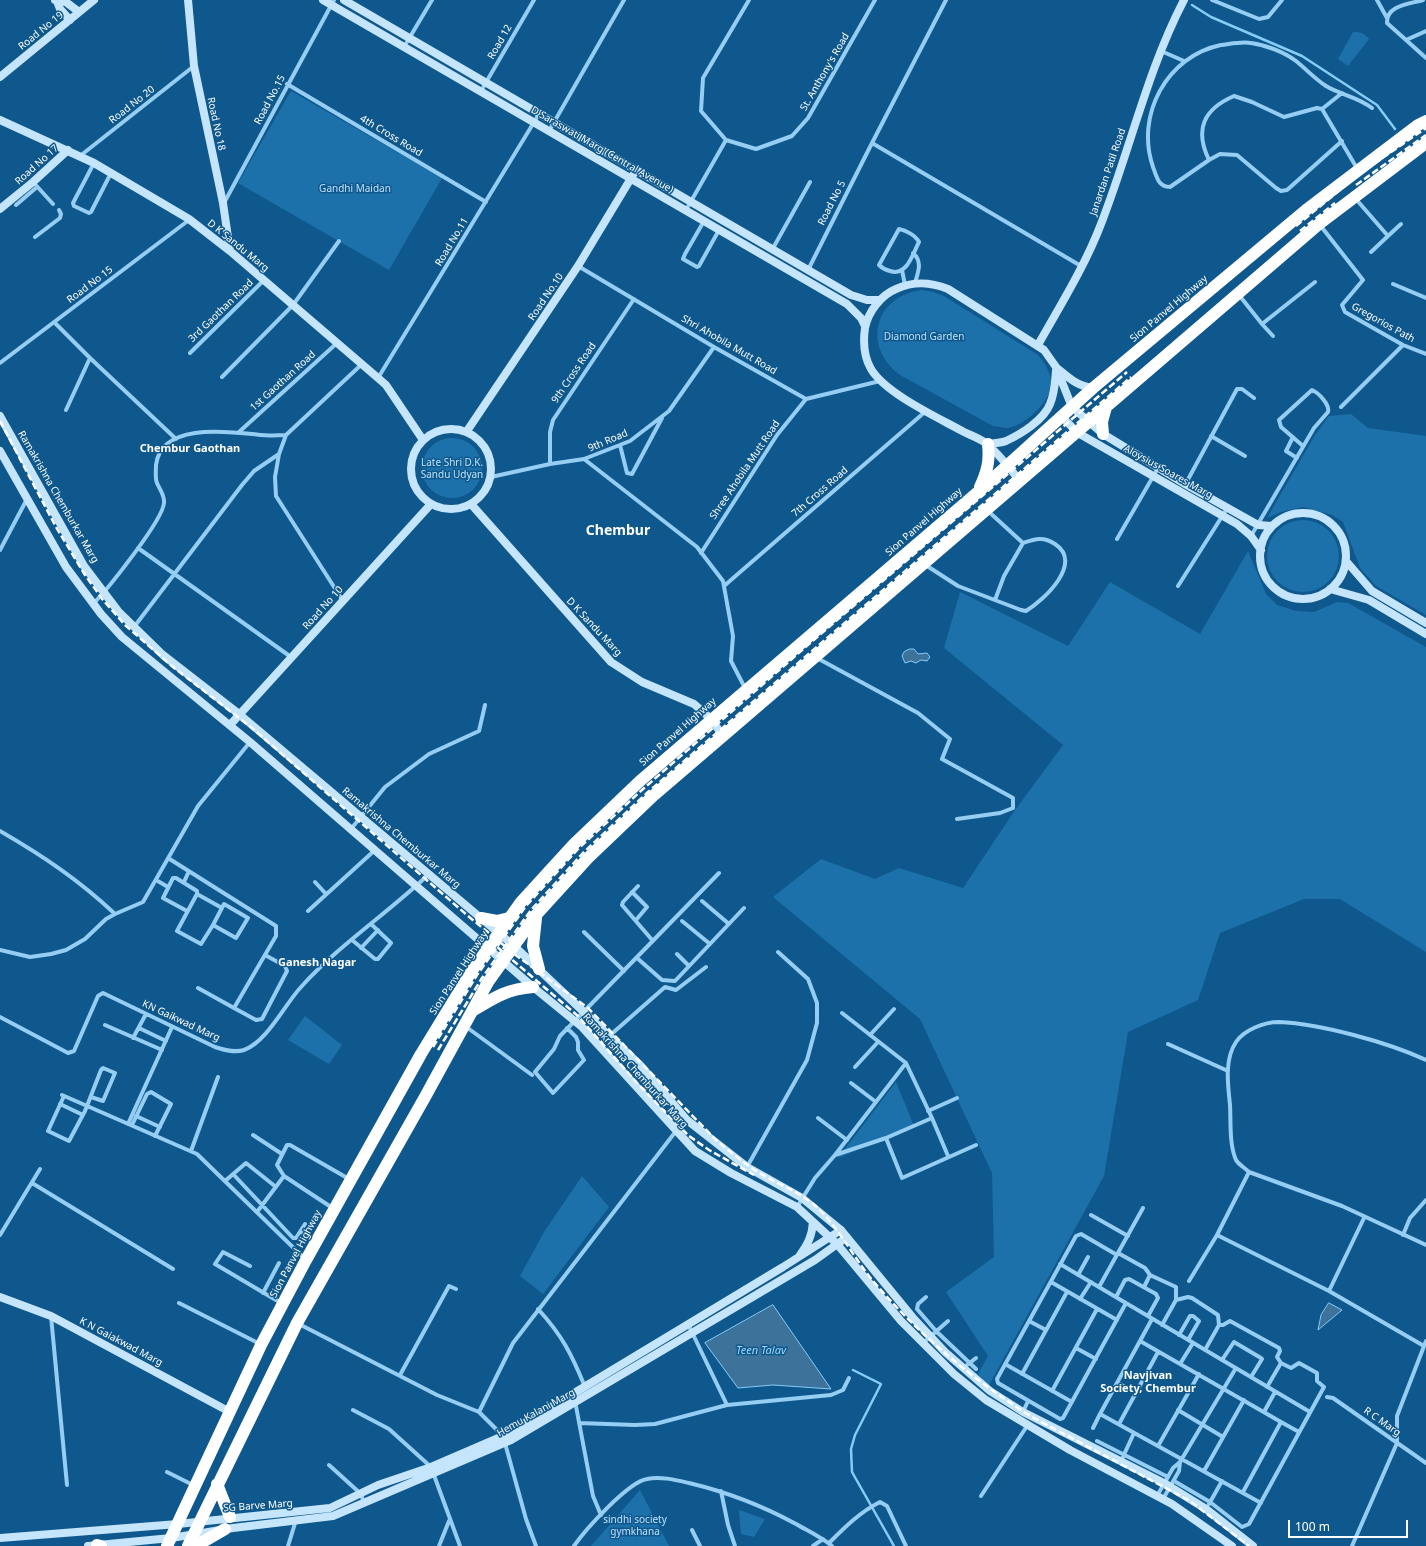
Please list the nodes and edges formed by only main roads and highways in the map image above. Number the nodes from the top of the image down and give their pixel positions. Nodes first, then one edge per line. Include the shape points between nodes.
1 (94, 0) edge
2 (188, 0) edge
3 (323, 0) edge
4 (342, 0) edge
5 (1184, 0) edge
6 (56, 1) edge
7 (334, 4) edge
8 (79, 12) junction
9 (70, 20) junction
10 (0, 77) edge
11 (0, 120) edge
12 (1426, 121) edge
13 (1426, 143) edge
14 (68, 150) junction
15 (636, 171) junction
16 (631, 179) junction
17 (0, 209) edge
18 (230, 251) junction
19 (880, 300) junction
20 (865, 326) junction
21 (1038, 345) junction
22 (1056, 367) junction
23 (1093, 388) junction
24 (1072, 407) junction
25 (1106, 407) junction
26 (0, 416) edge
27 (1061, 416) junction
28 (1088, 422) junction
29 (467, 431) junction
30 (1078, 433) junction
31 (1103, 434) junction
32 (423, 440) junction
33 (1115, 442) junction
34 (988, 444) junction
35 (1109, 450) junction
36 (0, 451) edge
37 (1130, 452) junction
38 (1125, 460) junction
39 (1007, 466) junction
40 (1156, 472) junction
41 (1020, 481) junction
42 (1183, 488) junction
43 (978, 492) junction
44 (431, 504) junction
45 (471, 504) junction
46 (1272, 526) junction
47 (1261, 550) junction
48 (1346, 561) junction
49 (1330, 589) junction
50 (1426, 623) edge
51 (1426, 634) edge
52 (239, 714) junction
53 (711, 719) junction
54 (230, 725) junction
55 (722, 736) junction
56 (305, 770) junction
57 (295, 781) junction
58 (536, 915) junction
59 (481, 918) junction
60 (509, 918) junction
61 (499, 933) junction
62 (514, 946) junction
63 (488, 949) junction
64 (503, 962) junction
65 (539, 969) junction
66 (533, 987) junction
67 (473, 1010) junction
68 (731, 1155) junction
69 (724, 1168) junction
70 (813, 1222) junction
71 (841, 1230) junction
72 (847, 1237) junction
73 (830, 1238) junction
74 (837, 1244) junction
75 (799, 1258) junction
76 (867, 1263) junction
77 (858, 1270) junction
78 (0, 1297) edge
79 (909, 1313) junction
80 (901, 1321) junction
81 (965, 1366) junction
82 (954, 1374) junction
83 (981, 1384) junction
84 (975, 1392) junction
85 (230, 1412) junction
86 (1063, 1432) junction
87 (503, 1440) junction
88 (1058, 1444) junction
89 (1088, 1444) junction
90 (1082, 1457) junction
91 (432, 1470) junction
92 (217, 1484) junction
93 (230, 1517) junction
94 (199, 1522) junction
95 (178, 1524) junction
96 (224, 1529) joint
97 (0, 1538) edge
98 (195, 1540) edge
99 (169, 1542) edge
100 (95, 1546) edge
101 (188, 1546) edge
102 (1232, 1546) edge
103 (1253, 1546) edge

1 - 8 main road, Road No 19
2 - 18 main road, Road No 18 via 194,66 223,203
3 - 7 main road, D Saraswati Marg (Central Avenue)
4 - 15 main road, D Saraswati Marg (Central Avenue)
5 - 21 main road, Janardan Patil Road via 1161,50 1101,225
6 - 8 main road via 66,2
6 - 9 main road
7 - 16 main road, D Saraswati Marg (Central Avenue)
8 - 9 main road, Road No 19
9 - 10 main road, Road No 19
11 - 14 main road, D K Sandu Marg
12 - 23 highway, Sion Panvel Highway via 1306,210
13 - 25 highway via 1320,224
14 - 17 main road, Road No 17 via 35,185
14 - 18 main road, D K Sandu Marg via 189,219
15 - 16 main road, Road No.10
15 - 19 main road, D Saraswati Marg (Central Avenue) via 855,297
16 - 20 main road, D Saraswati Marg (Central Avenue) via 847,304 858,314
16 - 29 main road, Road No.10 via 578,266
18 - 32 main road, D K Sandu Marg via 386,385
19 - 20 main road
19 - 21 main road via 905,285 935,284 948,289
20 - 34 main road via 866,356 871,369 881,381 926,411
21 - 22 main road
22 - 23 main road via 1076,384
22 - 24 main road
22 - 34 main road via 1055,389 1050,405 1040,418 1005,442
23 - 24 highway, Sion Panvel Highway
24 - 27 highway, Sion Panvel Highway
24 - 28 main road, Aloysius Soares Marg
25 - 28 highway
25 - 31 highway via 1102,422
26 - 52 main road, Ramakrishna Chemburkar Marg via 84,566 104,593 134,628 163,655
27 - 30 main road, Aloysius Soares Marg
27 - 39 highway, Sion Panvel Highway
28 - 30 highway
28 - 31 main road, Aloysius Soares Marg
29 - 32 main road via 456,428 444,429 432,433
29 - 45 main road via 479,439 488,450 492,463 487,488
30 - 35 main road, Aloysius Soares Marg
30 - 41 highway
31 - 33 main road, Aloysius Soares Marg
32 - 44 main road via 414,456 411,474 418,491
33 - 35 main road
33 - 37 main road, Aloysius Soares Marg
34 - 39 main road
34 - 43 highway via 990,459
35 - 38 main road, Aloysius Soares Marg
36 - 54 main road, Ramakrishna Chemburkar Marg via 66,567 94,604 122,637
37 - 38 main road
37 - 40 main road, Aloysius Soares Marg
38 - 40 main road, Aloysius Soares Marg
39 - 41 main road
39 - 43 highway, Sion Panvel Highway
40 - 42 main road, Aloysius Soares Marg
41 - 55 highway
42 - 46 main road, Aloysius Soares Marg via 1228,507 1258,525
42 - 47 main road, Aloysius Soares Marg via 1251,536
43 - 53 highway, Sion Panvel Highway
44 - 45 main road via 450,509
44 - 52 main road, Road No 10
45 - 53 main road, D K Sandu Marg via 611,662 642,682 694,704
46 - 47 main road
46 - 48 main road via 1283,518 1296,514 1309,513 1322,517 1333,524 1341,535
47 - 49 main road via 1261,565 1266,578 1276,589 1289,596 1303,599 1317,596
48 - 49 main road via 1338,581
48 - 50 main road via 1372,591
49 - 51 main road via 1369,600
52 - 54 main road, Road No 10
52 - 56 main road, Ramakrishna Chemburkar Marg
53 - 55 main road, D K Sandu Marg
53 - 60 highway, Sion Panvel Highway via 640,781 574,844
54 - 57 main road, Ramakrishna Chemburkar Marg
55 - 58 highway via 653,796
56 - 57 main road
56 - 59 main road, Ramakrishna Chemburkar Marg
57 - 63 main road, Ramakrishna Chemburkar Marg
58 - 62 highway
58 - 65 highway via 534,946
59 - 60 highway via 497,921
59 - 61 main road, Ramakrishna Chemburkar Marg
60 - 61 highway, Sion Panvel Highway
61 - 62 main road, Ramakrishna Chemburkar Marg
61 - 63 highway, Sion Panvel Highway
62 - 64 highway
62 - 65 main road, Ramakrishna Chemburkar Marg
63 - 64 main road, Ramakrishna Chemburkar Marg
63 - 85 highway, Sion Panvel Highway via 421,1054 350,1180 261,1345
64 - 66 main road, Ramakrishna Chemburkar Marg
64 - 67 highway via 488,982
65 - 68 main road, Ramakrishna Chemburkar Marg via 641,1066 687,1120
66 - 67 highway via 517,988 498,994
66 - 69 main road, Ramakrishna Chemburkar Marg via 575,1020 695,1151
67 - 92 highway via 297,1323
68 - 69 main road
68 - 71 main road, Ramakrishna Chemburkar Marg via 802,1198
69 - 70 main road, Ramakrishna Chemburkar Marg via 797,1207
70 - 73 main road, Ramakrishna Chemburkar Marg
70 - 75 main road via 808,1244
71 - 72 main road, Ramakrishna Chemburkar Marg
71 - 73 main road
72 - 74 main road
72 - 76 main road, Ramakrishna Chemburkar Marg
73 - 74 main road, Ramakrishna Chemburkar Marg
73 - 75 main road
74 - 77 main road, Ramakrishna Chemburkar Marg
74 - 87 main road, Hemu Kalani Marg via 576,1403
75 - 87 main road via 573,1394
76 - 77 main road
76 - 79 main road, Ramakrishna Chemburkar Marg
77 - 80 main road, Ramakrishna Chemburkar Marg
78 - 85 main road, K N Gaiakwad Marg via 51,1316
79 - 80 main road
79 - 81 main road, Ramakrishna Chemburkar Marg
80 - 82 main road, Ramakrishna Chemburkar Marg
81 - 82 main road
81 - 83 main road, Ramakrishna Chemburkar Marg
82 - 84 main road, Ramakrishna Chemburkar Marg
83 - 84 main road
83 - 86 main road, Ramakrishna Chemburkar Marg via 1023,1412
84 - 88 main road, Ramakrishna Chemburkar Marg
85 - 95 highway, Sion Panvel Highway
86 - 88 main road
86 - 89 main road, Ramakrishna Chemburkar Marg
87 - 91 main road, Hemu Kalani Marg
88 - 90 main road, Ramakrishna Chemburkar Marg
89 - 90 main road
89 - 103 main road, Ramakrishna Chemburkar Marg via 1169,1482 1208,1506
90 - 102 main road, Ramakrishna Chemburkar Marg via 1160,1497 1199,1521
91 - 93 main road, SG Barve Marg via 378,1485 330,1508 297,1513
91 - 96 main road, Hemu Kalani Marg via 333,1516
92 - 93 highway
92 - 94 highway
93 - 94 main road, SG Barve Marg
94 - 95 main road, SG Barve Marg
94 - 98 highway
95 - 97 main road, SG Barve Marg
95 - 99 highway, Sion Panvel Highway
96 - 98 highway
98 - 99 main road
98 - 101 highway
99 - 100 main road

